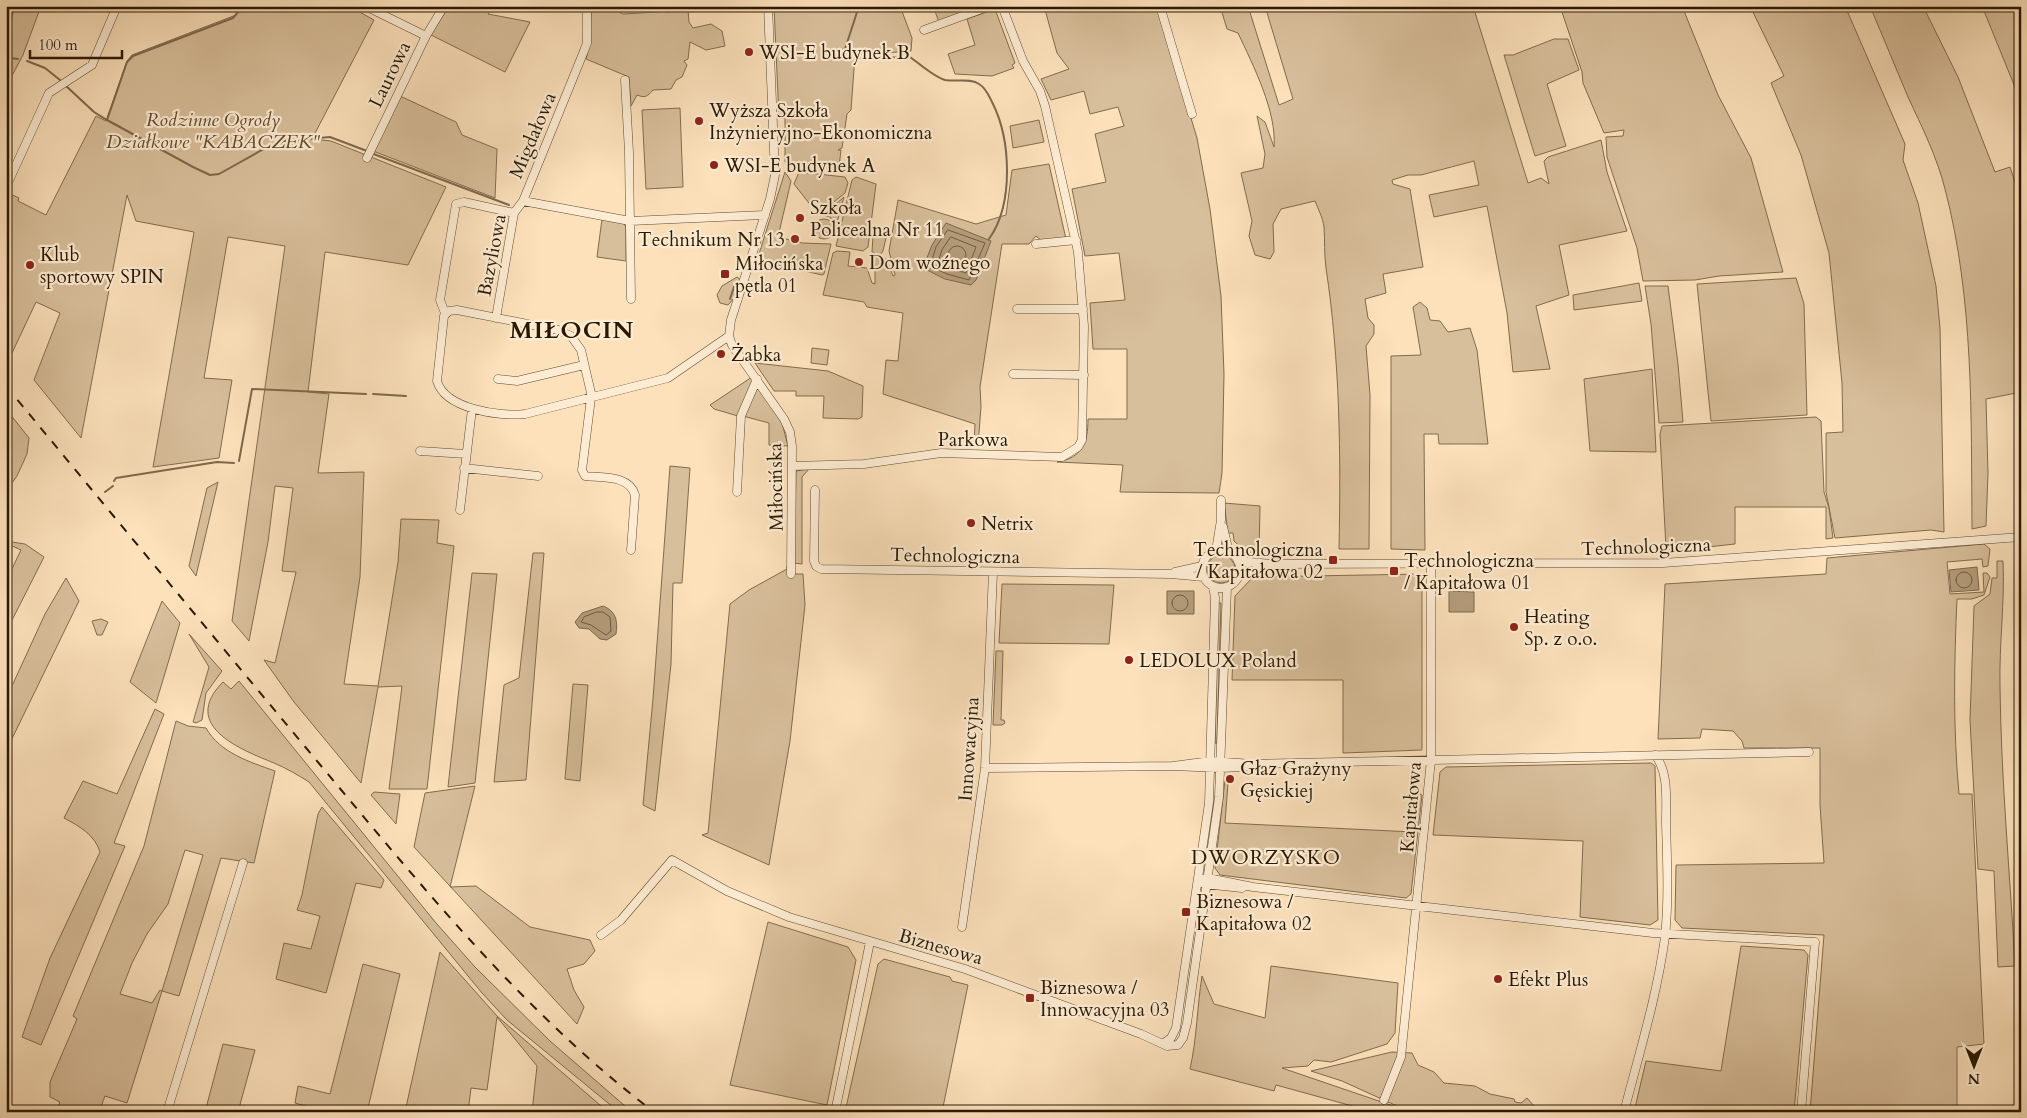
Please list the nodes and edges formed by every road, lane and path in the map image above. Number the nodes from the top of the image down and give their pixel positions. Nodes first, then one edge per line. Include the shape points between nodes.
1 (117, 6) edge
2 (365, 6) edge
3 (444, 6) edge
4 (587, 6) edge
5 (768, 6) edge
6 (990, 6) edge
7 (1002, 6) edge
8 (1160, 6) edge
9 (924, 30) dead end
10 (426, 36) junction
11 (625, 80) dead end
12 (1192, 114) dead end
13 (367, 158) dead end
14 (6, 187) edge
15 (523, 201) junction
16 (514, 213) junction
17 (764, 215) junction
18 (630, 221) junction
19 (1076, 240) junction
20 (1036, 244) dead end
21 (631, 299) dead end
22 (1017, 309) dead end
23 (1083, 309) junction
24 (446, 313) junction
25 (496, 318) junction
26 (729, 336) junction
27 (584, 365) junction
28 (1013, 374) dead end
29 (1084, 375) junction
30 (498, 379) dead end
31 (757, 379) junction
32 (591, 398) junction
33 (472, 409) junction
34 (420, 451) dead end
35 (466, 454) junction
36 (792, 466) junction
37 (464, 468) junction
38 (538, 476) dead end
39 (815, 490) dead end
40 (737, 492) dead end
41 (1221, 500) dead end
42 (460, 510) dead end
43 (1221, 520) junction
44 (2021, 537) edge
45 (631, 550) dead end
46 (1216, 551) junction
47 (1229, 552) junction
48 (1238, 561) junction
49 (1272, 564) junction
50 (1431, 564) junction
51 (1202, 566) junction
52 (993, 572) junction
53 (792, 574) dead end
54 (1171, 574) junction
55 (1239, 574) junction
56 (1204, 577) junction
57 (1213, 586) junction
58 (1227, 587) junction
59 (1809, 752) dead end
60 (1655, 755) junction
61 (1431, 760) junction
62 (1211, 764) junction
63 (1220, 764) junction
64 (985, 768) junction
65 (243, 863) dead end
66 (1198, 880) junction
67 (1208, 881) junction
68 (1416, 906) junction
69 (962, 928) dead end
70 (1665, 934) junction
71 (601, 935) dead end
72 (870, 942) junction
73 (1164, 1043) junction
74 (1384, 1100) dead end
75 (167, 1112) edge
76 (835, 1112) edge
77 (1624, 1112) edge
78 (1801, 1112) edge

1 - 14 street via 92,65 49,93
2 - 10 street
3 - 10 street, Laurowa
4 - 15 street, Migdałowa via 584,52
5 - 17 street via 776,162
6 - 9 street
7 - 19 street, Parkowa via 1016,47 1045,106
8 - 12 street
10 - 13 street, Laurowa
11 - 18 street
15 - 16 street, Bazyliowa
15 - 18 street, Migdałowa
16 - 24 street via 464,202 456,204 440,300
16 - 25 street, Bazyliowa
17 - 18 street, Migdałowa
17 - 26 street via 731,320
18 - 21 street
19 - 20 street
19 - 23 street, Parkowa
22 - 23 street
23 - 29 street, Parkowa
24 - 25 street via 457,310
24 - 33 street via 438,381 444,392
25 - 27 street via 565,333 578,344
26 - 31 street, Miłocińska
26 - 32 street via 668,378
27 - 30 street via 517,381
27 - 32 street
28 - 29 street
29 - 36 street, Parkowa via 1082,440 1062,457 941,453 864,464
31 - 36 street, Miłocińska via 790,432
31 - 40 street via 741,416
32 - 33 street via 520,415
32 - 45 street via 582,470 585,476 626,482 632,487 635,495
33 - 35 street
34 - 35 street
35 - 37 street
36 - 53 street, Miłocińska
37 - 38 street
37 - 42 street
39 - 52 street, Technologiczna via 814,561 821,569
41 - 43 street
43 - 46 street
43 - 47 street
44 - 50 street, Technologiczna via 1663,563
46 - 47 street
46 - 51 street via 1207,556
47 - 48 street
48 - 49 street, Technologiczna
48 - 55 street
49 - 50 street, Technologiczna
49 - 55 street, Technologiczna
50 - 61 street, Kapitałowa
51 - 54 street, Technologiczna
51 - 56 street
52 - 54 street, Technologiczna
52 - 64 street, Innowacyjna
54 - 56 street, Technologiczna
55 - 58 street via 1236,581
56 - 57 street
57 - 58 street
57 - 62 street
58 - 63 street
59 - 60 street
60 - 61 street
60 - 70 street via 1664,775 1666,808 1668,887
61 - 63 street
61 - 68 street, Kapitałowa
62 - 63 street
62 - 64 street
62 - 66 street
63 - 67 street via 1218,809
64 - 69 street, Innowacyjna
65 - 75 street
66 - 67 street
66 - 73 street via 1176,1028
67 - 68 street
67 - 73 street via 1185,1033 1175,1046
68 - 70 street
68 - 74 street, Kapitałowa via 1401,1052
70 - 77 street via 1658,976
70 - 78 street via 1815,942
71 - 72 street via 621,920 672,860 761,906
72 - 73 street, Biznesowa via 966,968
72 - 76 street, Biznesowa

